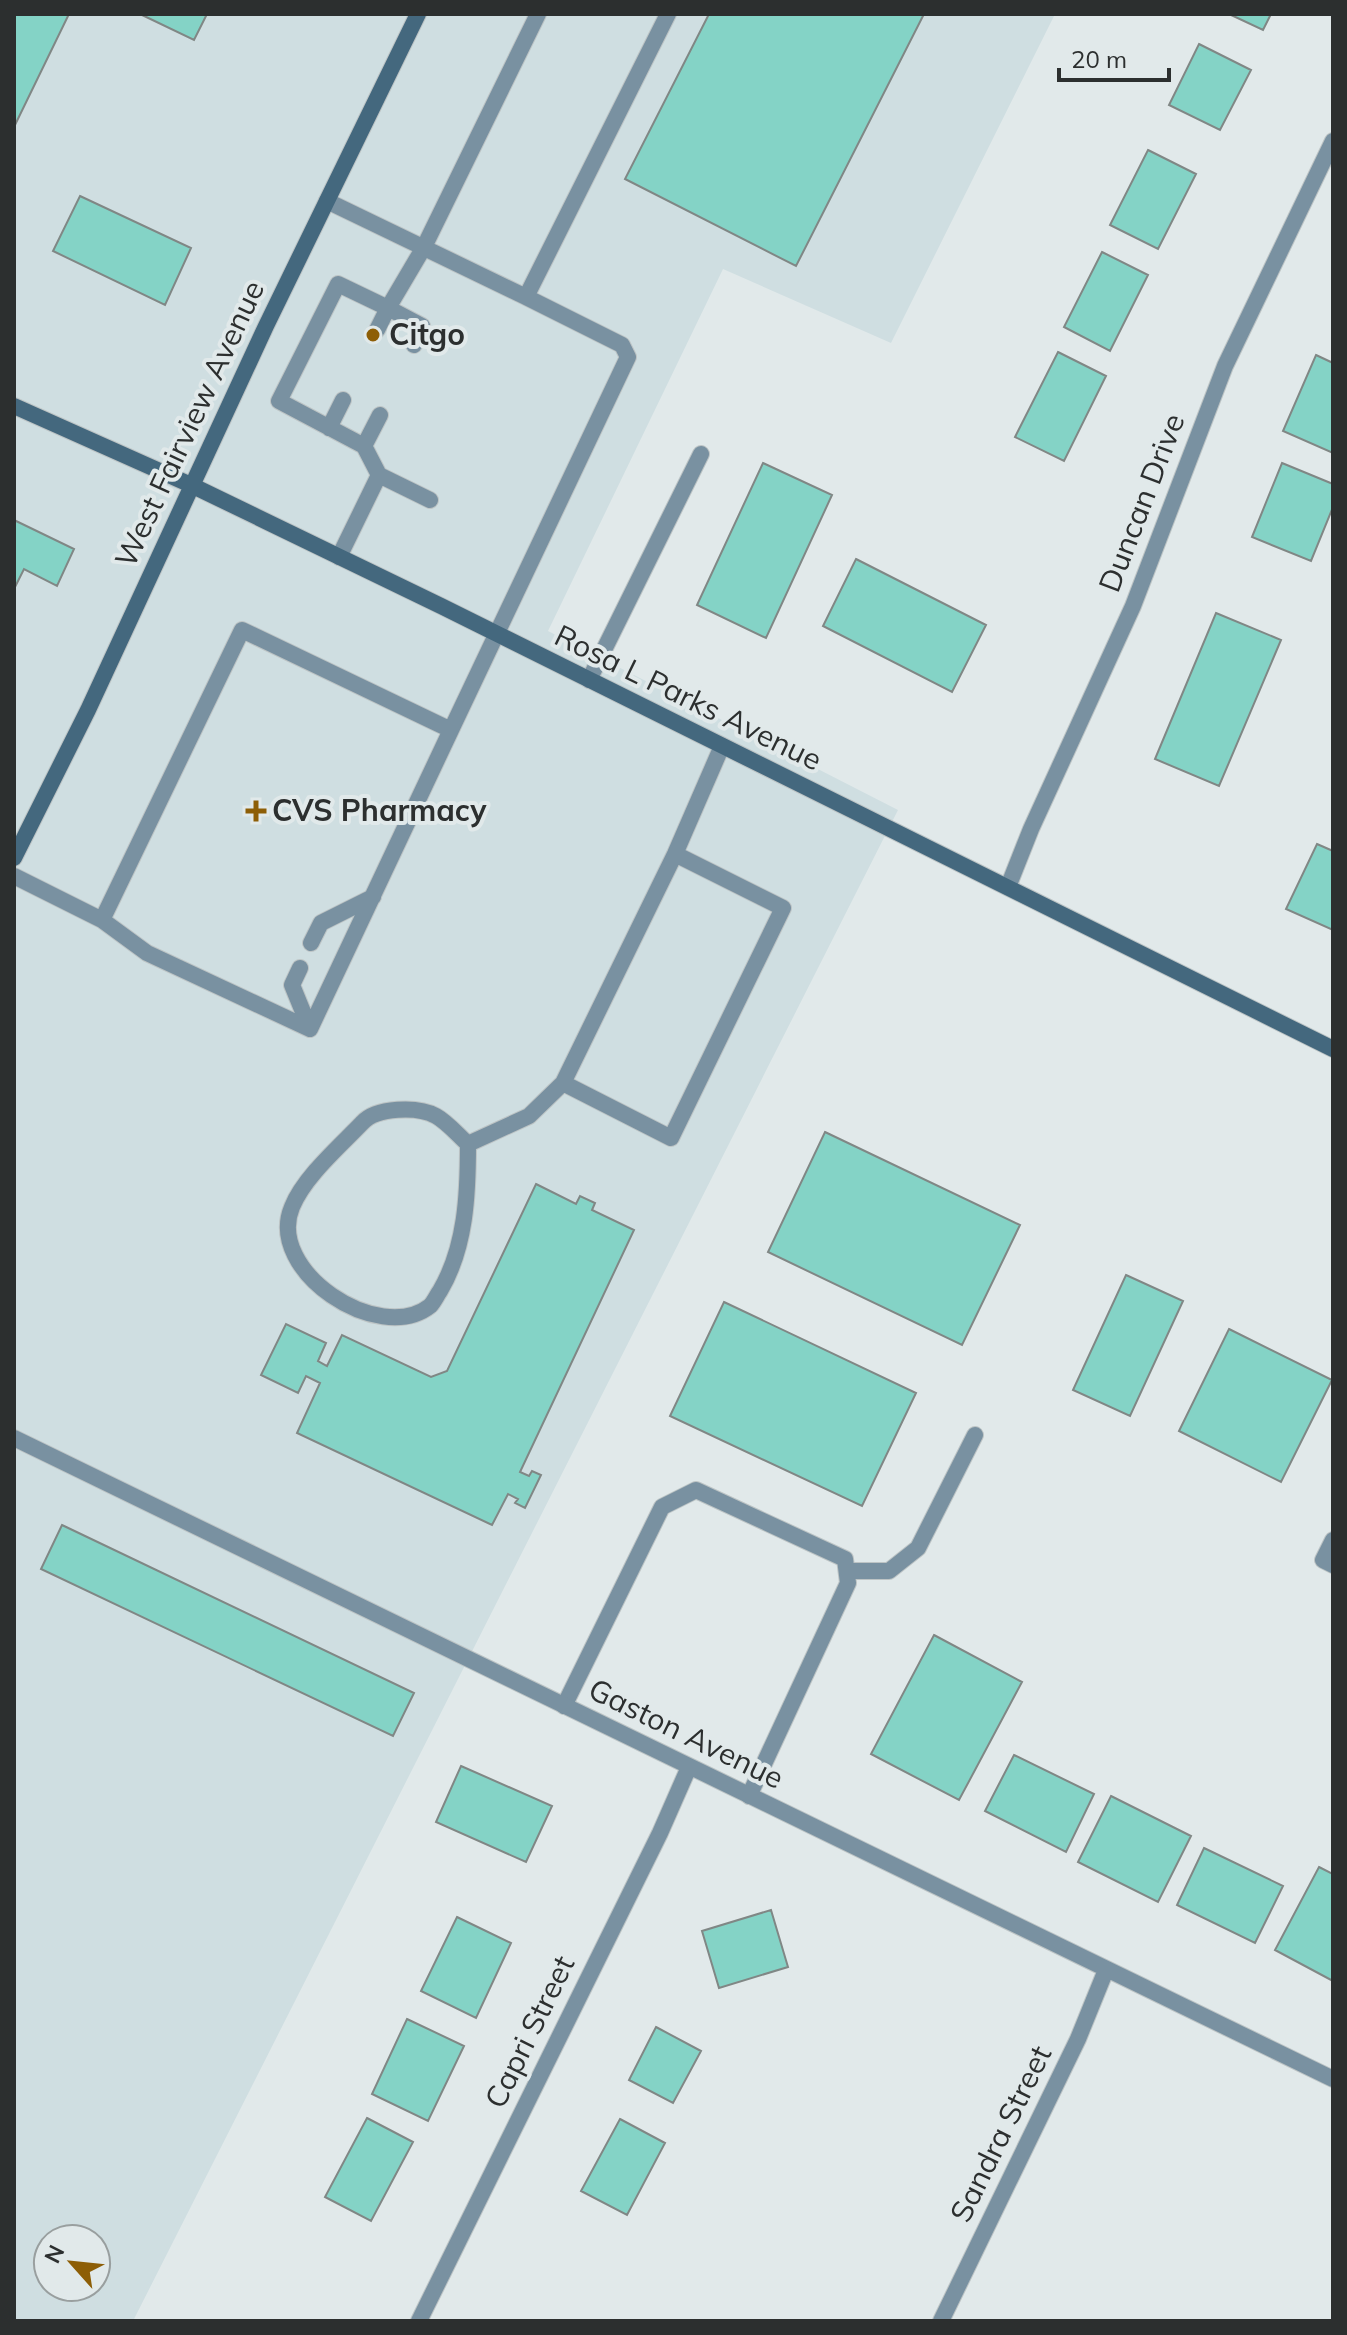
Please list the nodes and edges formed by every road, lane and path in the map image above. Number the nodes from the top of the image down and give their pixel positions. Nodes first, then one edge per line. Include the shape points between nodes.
1 (418, 14) edge
2 (538, 14) edge
3 (668, 14) edge
4 (1333, 141) edge
5 (327, 201) junction
6 (424, 247) junction
7 (526, 297) junction
8 (388, 308) junction
9 (377, 330) dead end
10 (414, 345) dead end
11 (343, 400) dead end
12 (14, 406) edge
13 (380, 415) dead end
14 (329, 428) junction
15 (364, 446) junction
16 (701, 454) dead end
17 (379, 475) junction
18 (191, 485) junction
19 (430, 500) dead end
20 (339, 557) junction
21 (495, 633) junction
22 (589, 680) junction
23 (451, 730) junction
24 (722, 746) junction
25 (675, 854) junction
26 (14, 858) edge
27 (14, 876) edge
28 (1008, 887) junction
29 (373, 897) junction
30 (102, 920) junction
31 (311, 943) dead end
32 (300, 968) dead end
33 (310, 1029) junction
34 (1333, 1049) edge
35 (563, 1083) junction
36 (468, 1144) junction
37 (975, 1435) dead end
38 (14, 1438) edge
39 (1333, 1540) edge
40 (1333, 1565) edge
41 (847, 1571) junction
42 (564, 1706) junction
43 (689, 1767) junction
44 (749, 1796) junction
45 (1106, 1970) junction
46 (1333, 2079) edge
47 (419, 2321) edge
48 (941, 2321) edge

1 - 5 street, West Fairview Avenue
2 - 6 street
3 - 7 street
4 - 28 street, Duncan Drive via 1225,366 1133,606
5 - 6 street
5 - 18 street, West Fairview Avenue
6 - 7 street
6 - 8 street
7 - 21 street via 622,345 628,357
8 - 9 street
8 - 10 street via 422,326
8 - 14 street via 338,284 279,401
11 - 14 street
12 - 18 street, Rosa L Parks Avenue
13 - 15 street
14 - 15 street
15 - 17 street
16 - 22 street
17 - 19 street
17 - 20 street
18 - 20 street, Rosa L Parks Avenue
18 - 26 street, West Fairview Avenue
20 - 21 street, Rosa L Parks Avenue
21 - 22 street, Rosa L Parks Avenue
21 - 23 street
22 - 24 street, Rosa L Parks Avenue
23 - 29 street
23 - 30 street via 242,630
24 - 25 street
24 - 28 street, Rosa L Parks Avenue
25 - 35 street
25 - 35 street via 783,908 671,1138
27 - 30 street
28 - 34 street, Rosa L Parks Avenue
29 - 31 street via 321,923
29 - 33 street
30 - 33 street via 147,953
32 - 33 street via 292,985
35 - 36 street via 529,1116
36 - 36 street via 435,1115 398,1108 367,1117 313,1174 291,1208 288,1243 306,1275 356,1310 400,1319 431,1305 452,1270 468,1197
37 - 41 street via 918,1548 889,1571
38 - 42 street, Gaston Avenue
39 - 40 street via 1323,1560
41 - 42 street via 845,1559 696,1490 662,1507
41 - 44 street via 848,1583
42 - 43 street, Gaston Avenue
43 - 44 street, Gaston Avenue
43 - 47 street, Capri Street
44 - 45 street, Gaston Avenue
45 - 46 street, Gaston Avenue
45 - 48 street, Sandra Street via 1072,2052

